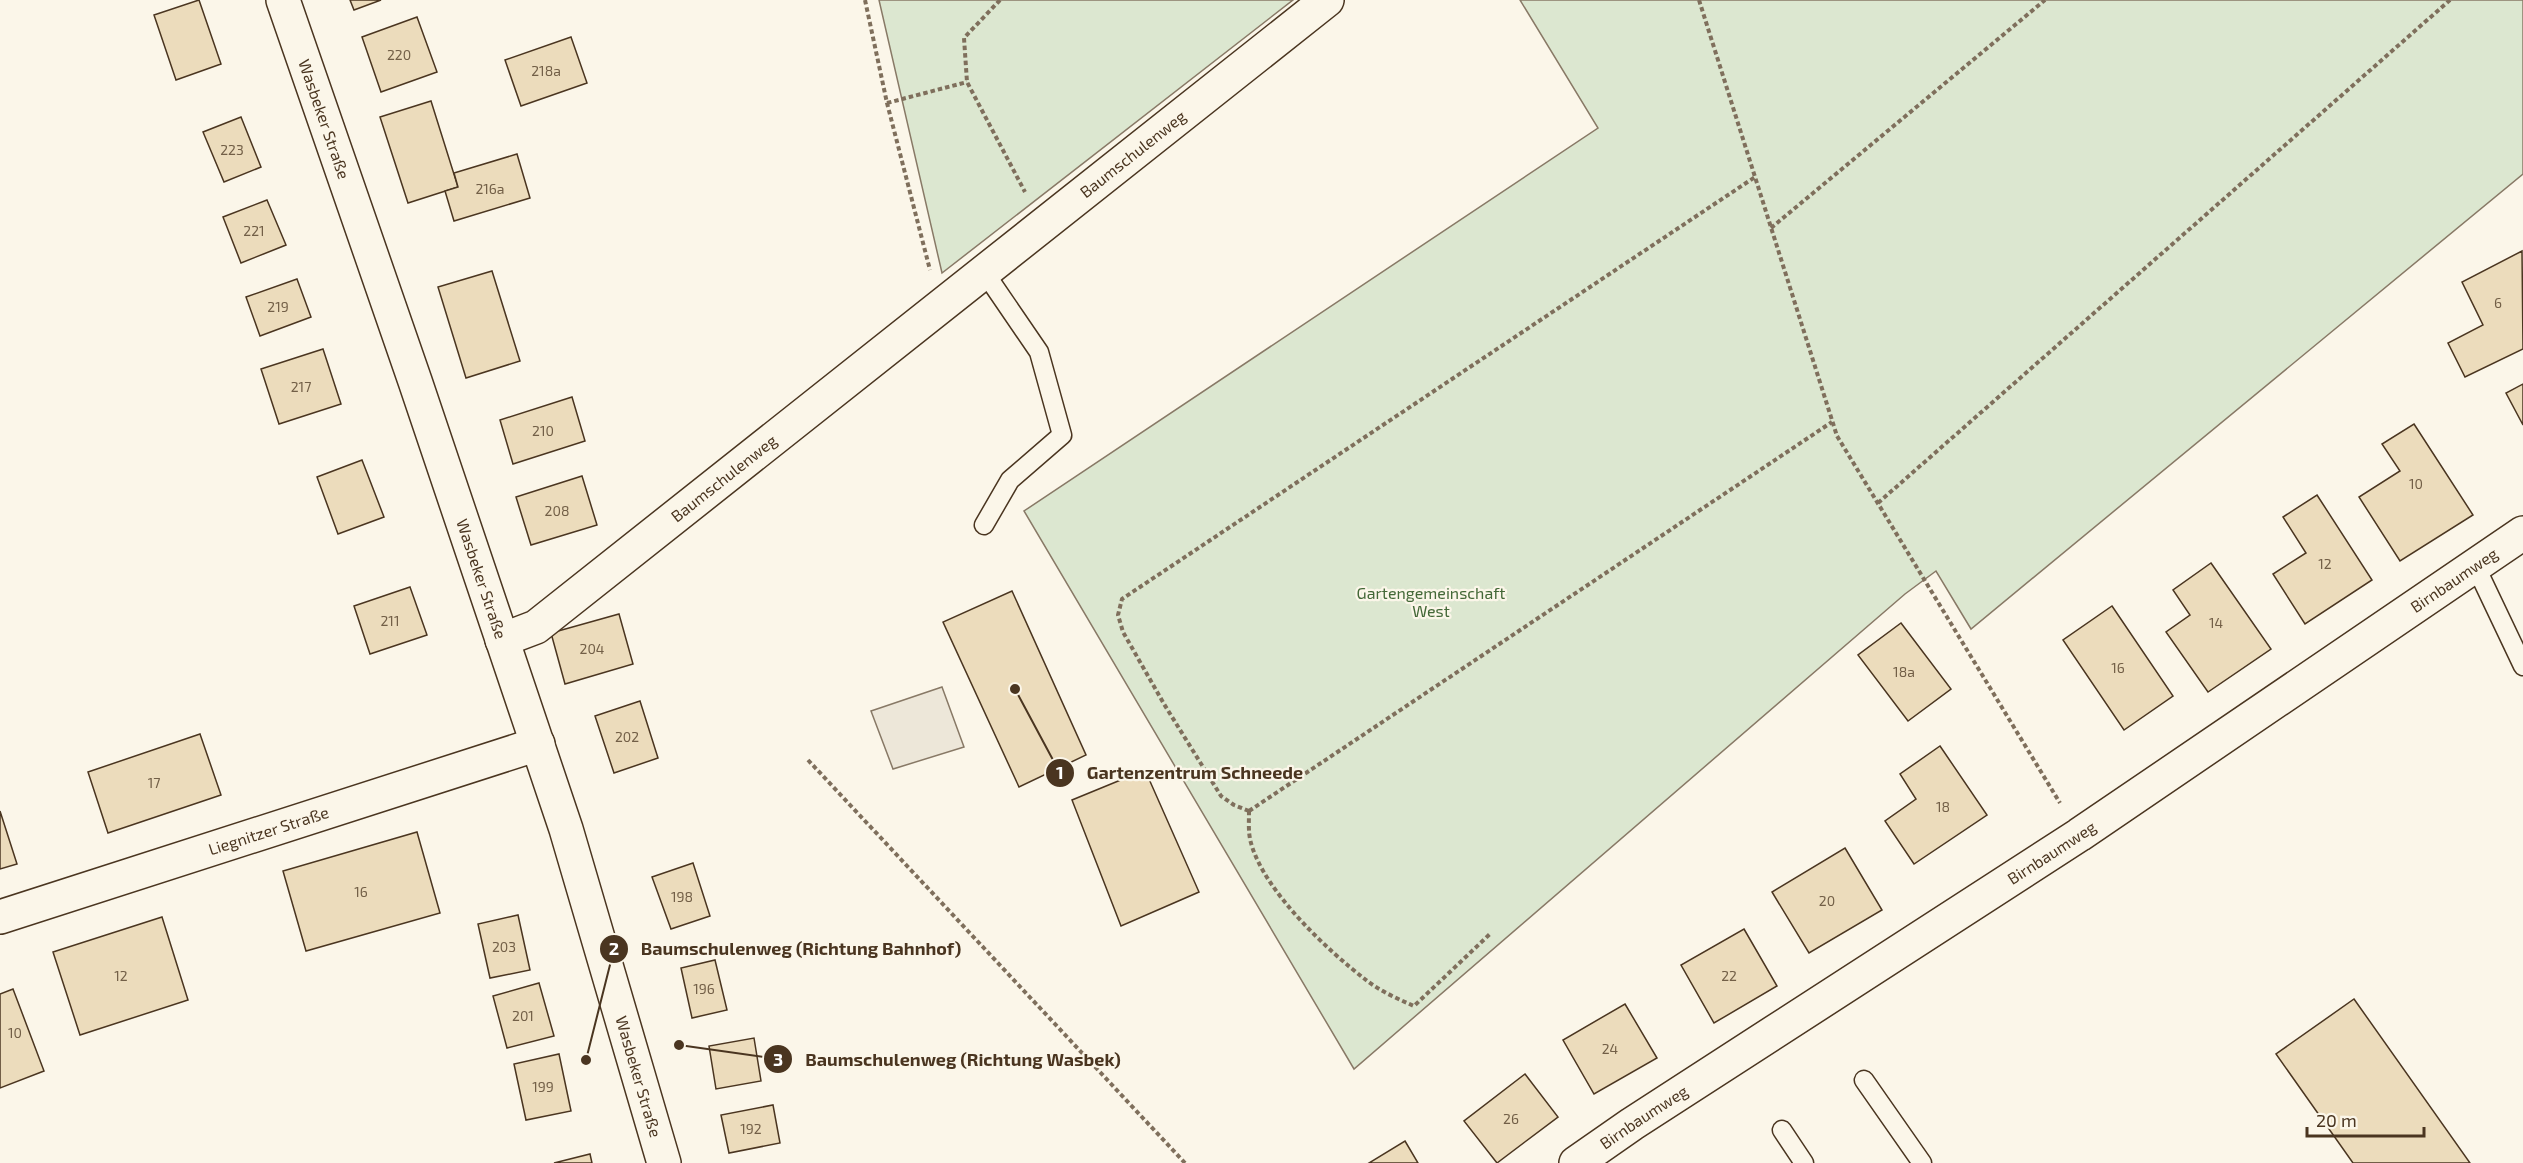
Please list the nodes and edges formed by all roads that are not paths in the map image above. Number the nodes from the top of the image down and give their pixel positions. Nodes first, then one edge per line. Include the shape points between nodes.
1 (283, 0) edge
2 (1327, 0) edge
3 (985, 273) junction
4 (984, 525) dead end
5 (2523, 533) edge
6 (2475, 565) junction
7 (502, 640) junction
8 (2523, 666) edge
9 (538, 744) junction
10 (0, 917) edge
11 (1864, 1080) dead end
12 (1782, 1130) dead end
13 (664, 1163) edge
14 (1576, 1163) edge
15 (1804, 1163) edge
16 (1922, 1163) edge

1 - 7 street, Wasbeker Straße
2 - 3 street, Baumschulenweg
3 - 4 lane via 1038,352 1062,435 1010,480
3 - 7 street, Baumschulenweg via 536,627
5 - 6 street, Birnbaumweg
6 - 8 lane
6 - 14 street, Birnbaumweg via 2079,835
7 - 9 street, Wasbeker Straße
9 - 10 street, Liegnitzer Straße
9 - 13 street, Wasbeker Straße
11 - 16 lane
12 - 15 lane

